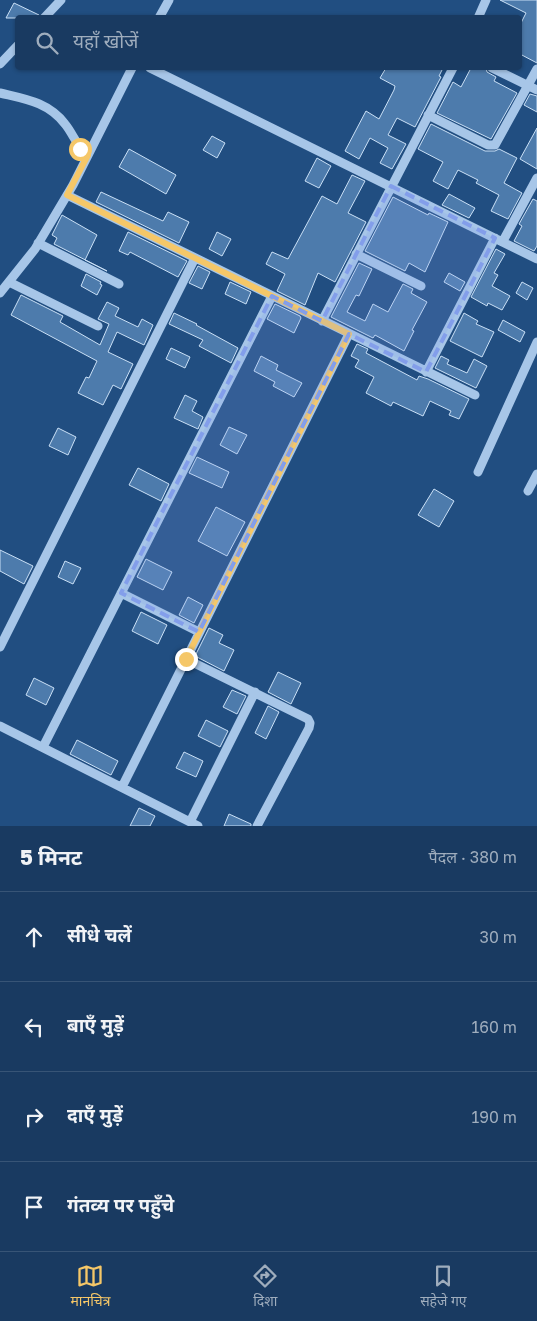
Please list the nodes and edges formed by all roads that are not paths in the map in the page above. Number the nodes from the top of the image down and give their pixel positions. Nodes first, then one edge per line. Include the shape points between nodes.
1 (61, 0) edge
2 (169, 0) edge
3 (486, 0) edge
4 (47, 15) edge
5 (161, 15) edge
6 (479, 15) edge
7 (15, 48) edge
8 (1, 62) edge
9 (537, 69) edge
10 (131, 70) edge
11 (154, 70) edge
12 (452, 70) edge
13 (496, 70) edge
14 (533, 88) edge
15 (0, 93) edge
16 (428, 115) junction
17 (88, 155) junction
18 (537, 178) edge
19 (391, 186) junction
20 (67, 195) junction
21 (499, 240) junction
22 (38, 243) junction
23 (356, 254) junction
24 (195, 258) junction
25 (537, 259) edge
26 (9, 282) junction
27 (119, 284) dead end
28 (421, 286) dead end
29 (0, 292) edge
30 (272, 296) junction
31 (322, 321) junction
32 (98, 326) dead end
33 (349, 334) junction
34 (537, 342) edge
35 (426, 372) junction
36 (475, 395) dead end
37 (478, 472) dead end
38 (537, 474) edge
39 (528, 491) dead end
40 (121, 593) junction
41 (199, 632) junction
42 (0, 646) edge
43 (186, 659) junction
44 (255, 692) junction
45 (0, 726) edge
46 (43, 748) junction
47 (122, 787) junction
48 (194, 824) edge
49 (257, 826) edge

1 - 4 street
2 - 5 street
3 - 6 street
7 - 8 street
9 - 14 street
10 - 17 street
11 - 19 street
12 - 16 street
13 - 14 street
14 - 16 street via 498,143 492,146
15 - 17 street via 44,105 56,113 80,149
16 - 19 street
17 - 20 street
18 - 21 street
19 - 21 street
19 - 23 street
20 - 22 street
20 - 24 street
21 - 25 street
21 - 35 street
22 - 26 street
22 - 27 street
23 - 28 street
23 - 31 street
24 - 30 street
24 - 42 street
26 - 29 street
26 - 32 street
30 - 31 street
30 - 40 street
31 - 33 street
33 - 35 street
33 - 41 street
34 - 37 street
35 - 36 street
38 - 39 street
40 - 41 street
40 - 46 street
41 - 43 street
43 - 44 street
43 - 47 street
44 - 48 street
44 - 49 street via 304,716 310,723
45 - 46 street
46 - 47 street
47 - 48 street

